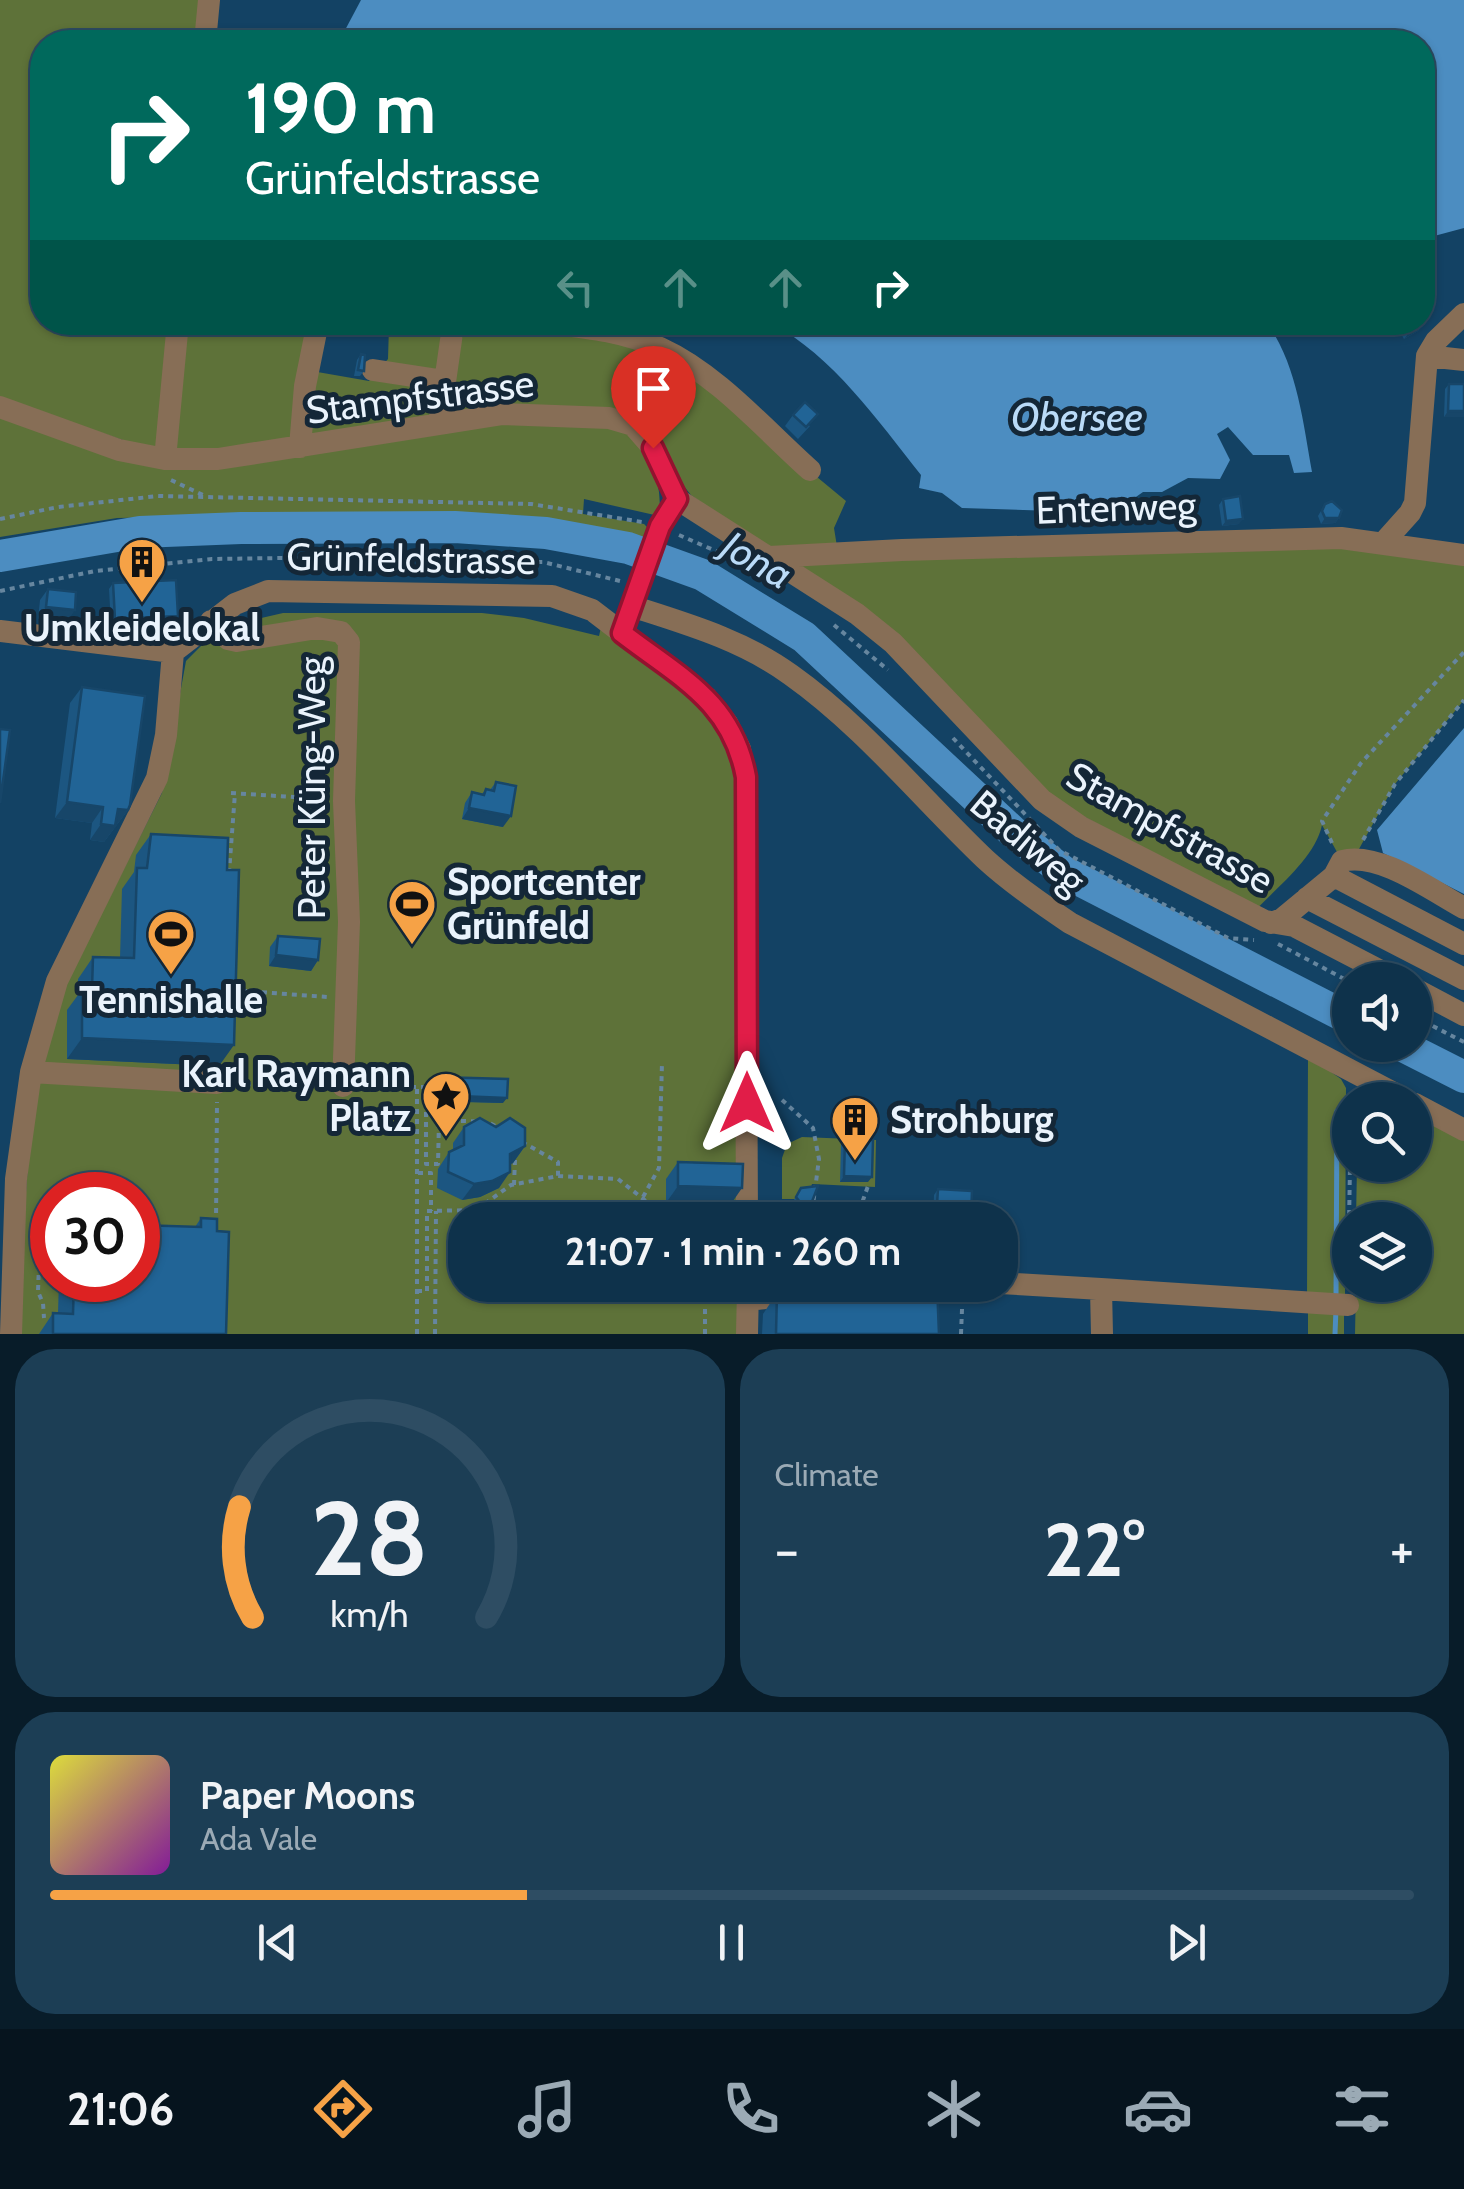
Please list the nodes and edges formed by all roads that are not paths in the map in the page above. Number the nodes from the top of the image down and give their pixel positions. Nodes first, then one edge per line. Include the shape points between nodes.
1 (210, 0) edge
2 (206, 30) edge
3 (1464, 314) edge
4 (177, 335) edge
5 (315, 335) edge
6 (452, 335) edge
7 (621, 335) edge
8 (1428, 356) junction
9 (1464, 360) edge
10 (373, 370) dead end
11 (445, 381) junction
12 (0, 407) edge
13 (438, 424) junction
14 (300, 447) junction
15 (165, 459) junction
16 (810, 470) dead end
17 (677, 499) junction
18 (1384, 542) junction
19 (1464, 554) edge
20 (768, 556) junction
21 (638, 592) junction
22 (210, 621) junction
23 (0, 630) edge
24 (622, 633) junction
25 (173, 652) junction
26 (1343, 865) junction
27 (1307, 898) junction
28 (1464, 908) edge
29 (1266, 934) junction
30 (1464, 944) edge
31 (1363, 962) edge
32 (1464, 979) edge
33 (1432, 998) edge
34 (1464, 1015) edge
35 (30, 1072) junction
36 (1373, 1082) edge
37 (218, 1084) road end
38 (343, 1086) road end
39 (1432, 1113) edge
40 (1464, 1130) edge
41 (747, 1202) edge
42 (7, 1225) edge
43 (1018, 1284) edge
44 (1101, 1289) junction
45 (748, 1302) edge
46 (1337, 1304) road end
47 (11, 1334) edge
48 (747, 1334) edge
49 (1102, 1334) edge

1 - 2 street
3 - 8 street
4 - 15 street
5 - 14 street
6 - 11 street
7 - 16 street via 661,348 711,380
8 - 9 street
8 - 18 street via 1415,503
10 - 11 street
11 - 13 street
12 - 15 street, Stampfstrasse via 119,450
13 - 14 street, Stampfstrasse
13 - 17 street, Stampfstrasse via 522,414 625,422 647,438
14 - 15 street, Stampfstrasse
17 - 20 street, Stampfstrasse
17 - 21 street via 660,526
18 - 19 street, Entenweg
18 - 20 street, Entenweg via 1225,539
20 - 29 street, Stampfstrasse via 893,644 1042,800
21 - 24 street
21 - 36 street, Badiweg via 792,676 1023,892
22 - 24 street, Grünfeldstrasse via 268,591 536,593 592,610
22 - 25 street, Grünfeldstrasse
22 - 38 street, Peter Küng-Weg via 237,641 336,630 349,650
23 - 25 street
24 - 41 street, Grünfeldstrasse via 707,698 740,748 746,777
25 - 35 street via 157,778 57,981
26 - 27 street
26 - 28 street via 1375,861
26 - 30 street
27 - 29 street
27 - 32 street
29 - 31 street, Stampfstrasse via 1294,926
33 - 34 street
35 - 37 street
35 - 42 street
39 - 40 street
42 - 47 street
43 - 44 street
44 - 46 street
44 - 49 street
45 - 48 street

